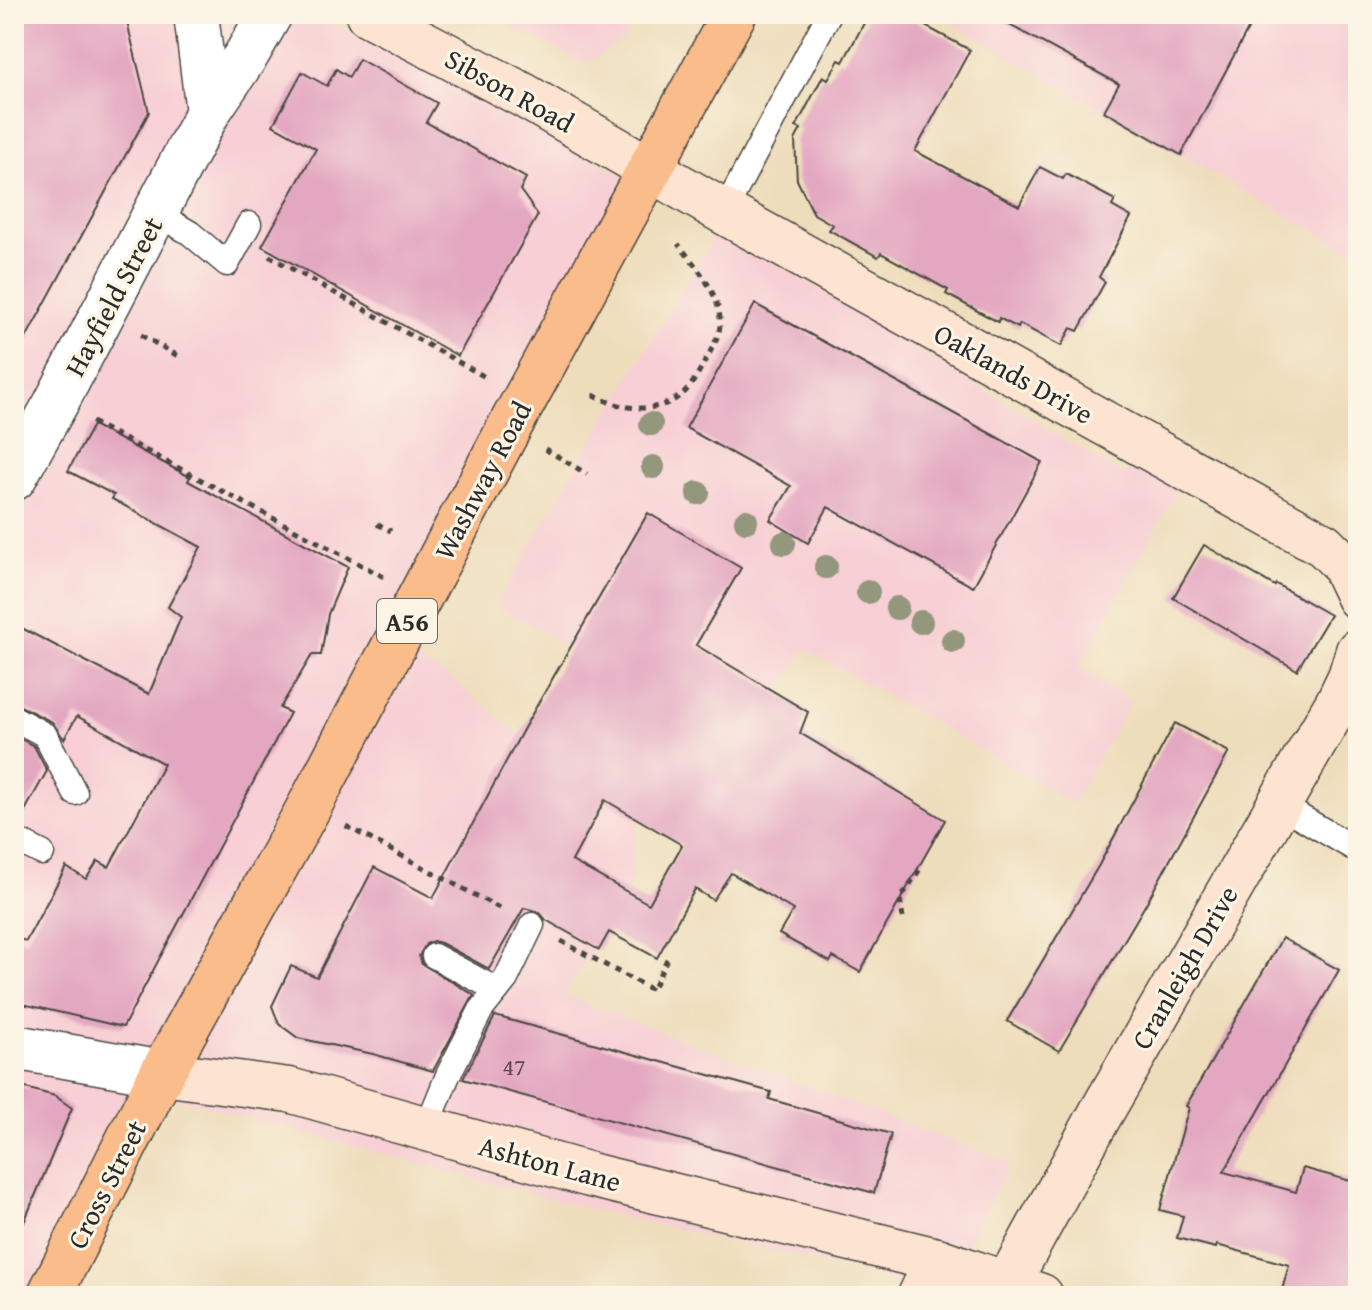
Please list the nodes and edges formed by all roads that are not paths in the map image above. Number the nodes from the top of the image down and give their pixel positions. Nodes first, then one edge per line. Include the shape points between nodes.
1 (196, 14) edge
2 (270, 14) edge
3 (368, 14) edge
4 (734, 14) edge
5 (829, 14) edge
6 (208, 112) junction
7 (651, 169) junction
8 (724, 212) junction
9 (156, 213) junction
10 (244, 232) road end
11 (36, 428) edge
12 (14, 478) edge
13 (1358, 597) edge
14 (1358, 651) edge
15 (1348, 707) edge
16 (14, 718) edge
17 (75, 793) dead end
18 (1277, 803) junction
19 (14, 839) edge
20 (1355, 849) dead end
21 (42, 853) dead end
22 (532, 925) road end
23 (434, 956) dead end
24 (497, 990) junction
25 (14, 1047) edge
26 (162, 1073) junction
27 (426, 1129) junction
28 (928, 1278) edge
29 (1025, 1290) edge
30 (49, 1296) edge

1 - 6 street
2 - 6 street, Hayfield Street
3 - 7 main road, Sibson Road
4 - 7 highway, Washway Road / A56
5 - 8 lane
6 - 9 street, Hayfield Street
7 - 8 main road, Oaklands Drive
7 - 26 highway, Washway Road / A56
8 - 13 main road, Oaklands Drive via 1324,545 1342,563
9 - 10 lane via 227,264
9 - 11 street, Hayfield Street
11 - 12 street, Hayfield Street
14 - 15 main road, Cranleigh Drive
15 - 18 main road, Cranleigh Drive
16 - 17 lane via 45,735
18 - 20 lane
18 - 29 main road, Cranleigh Drive via 1101,1113
19 - 21 lane
22 - 24 lane
23 - 24 lane
24 - 27 lane via 481,1010
25 - 26 street
26 - 27 main road, Ashton Lane via 289,1090
26 - 30 highway, Cross Street / A56
27 - 28 main road, Ashton Lane via 714,1206
28 - 29 main road, Ashton Lane

